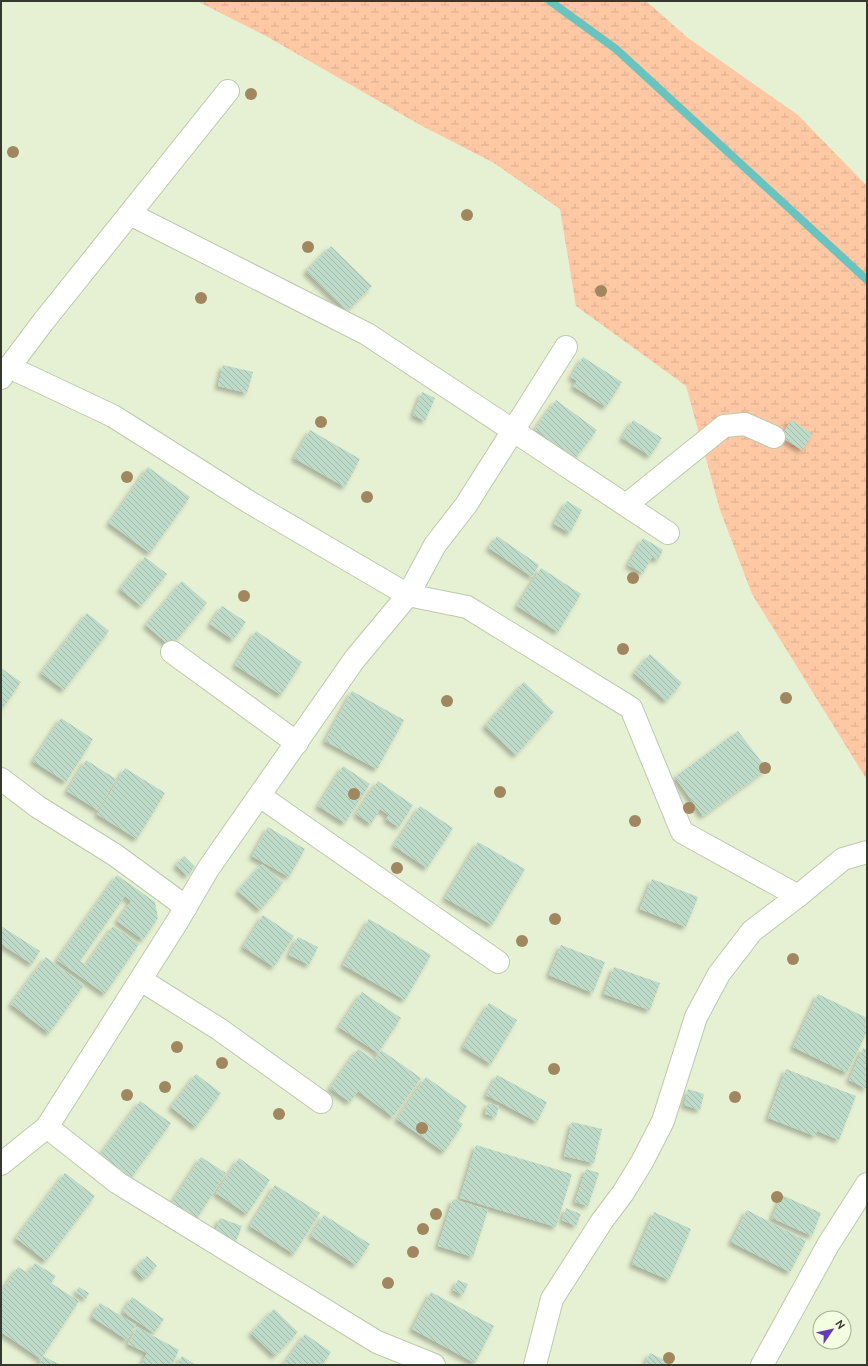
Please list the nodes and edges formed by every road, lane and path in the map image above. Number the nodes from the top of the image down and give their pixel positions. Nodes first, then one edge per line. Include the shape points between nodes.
1 (228, 91) dead end
2 (130, 214) junction
3 (566, 347) dead end
4 (5, 372) edge
5 (514, 430) junction
6 (774, 437) dead end
7 (626, 505) junction
8 (668, 534) dead end
9 (408, 595) junction
10 (172, 652) dead end
11 (297, 743) junction
12 (1, 779) edge
13 (260, 796) junction
14 (867, 852) edge
15 (798, 896) junction
16 (186, 907) junction
17 (498, 962) dead end
18 (141, 980) junction
19 (321, 1102) dead end
20 (46, 1127) junction
21 (2, 1161) edge
22 (867, 1184) edge
23 (434, 1365) edge
24 (535, 1365) edge
25 (762, 1365) edge

1 - 2 street
2 - 4 street
2 - 5 street via 367,334
3 - 5 street
4 - 9 street via 113,416 248,502
5 - 7 street
5 - 9 street via 466,505 436,545
6 - 7 street via 745,424 724,426
7 - 8 street
9 - 11 street via 354,660
9 - 15 street via 467,607 631,708 682,832
10 - 11 street
11 - 13 street
12 - 16 street via 38,807 115,855
13 - 16 street via 208,869
13 - 17 street
14 - 15 street via 843,859
15 - 24 street via 752,931 719,974 696,1016 663,1121 642,1162 552,1299
16 - 18 street
18 - 19 street via 219,1029
18 - 20 street
20 - 21 street
20 - 23 street via 118,1183 277,1281 377,1342
22 - 25 street via 828,1245

